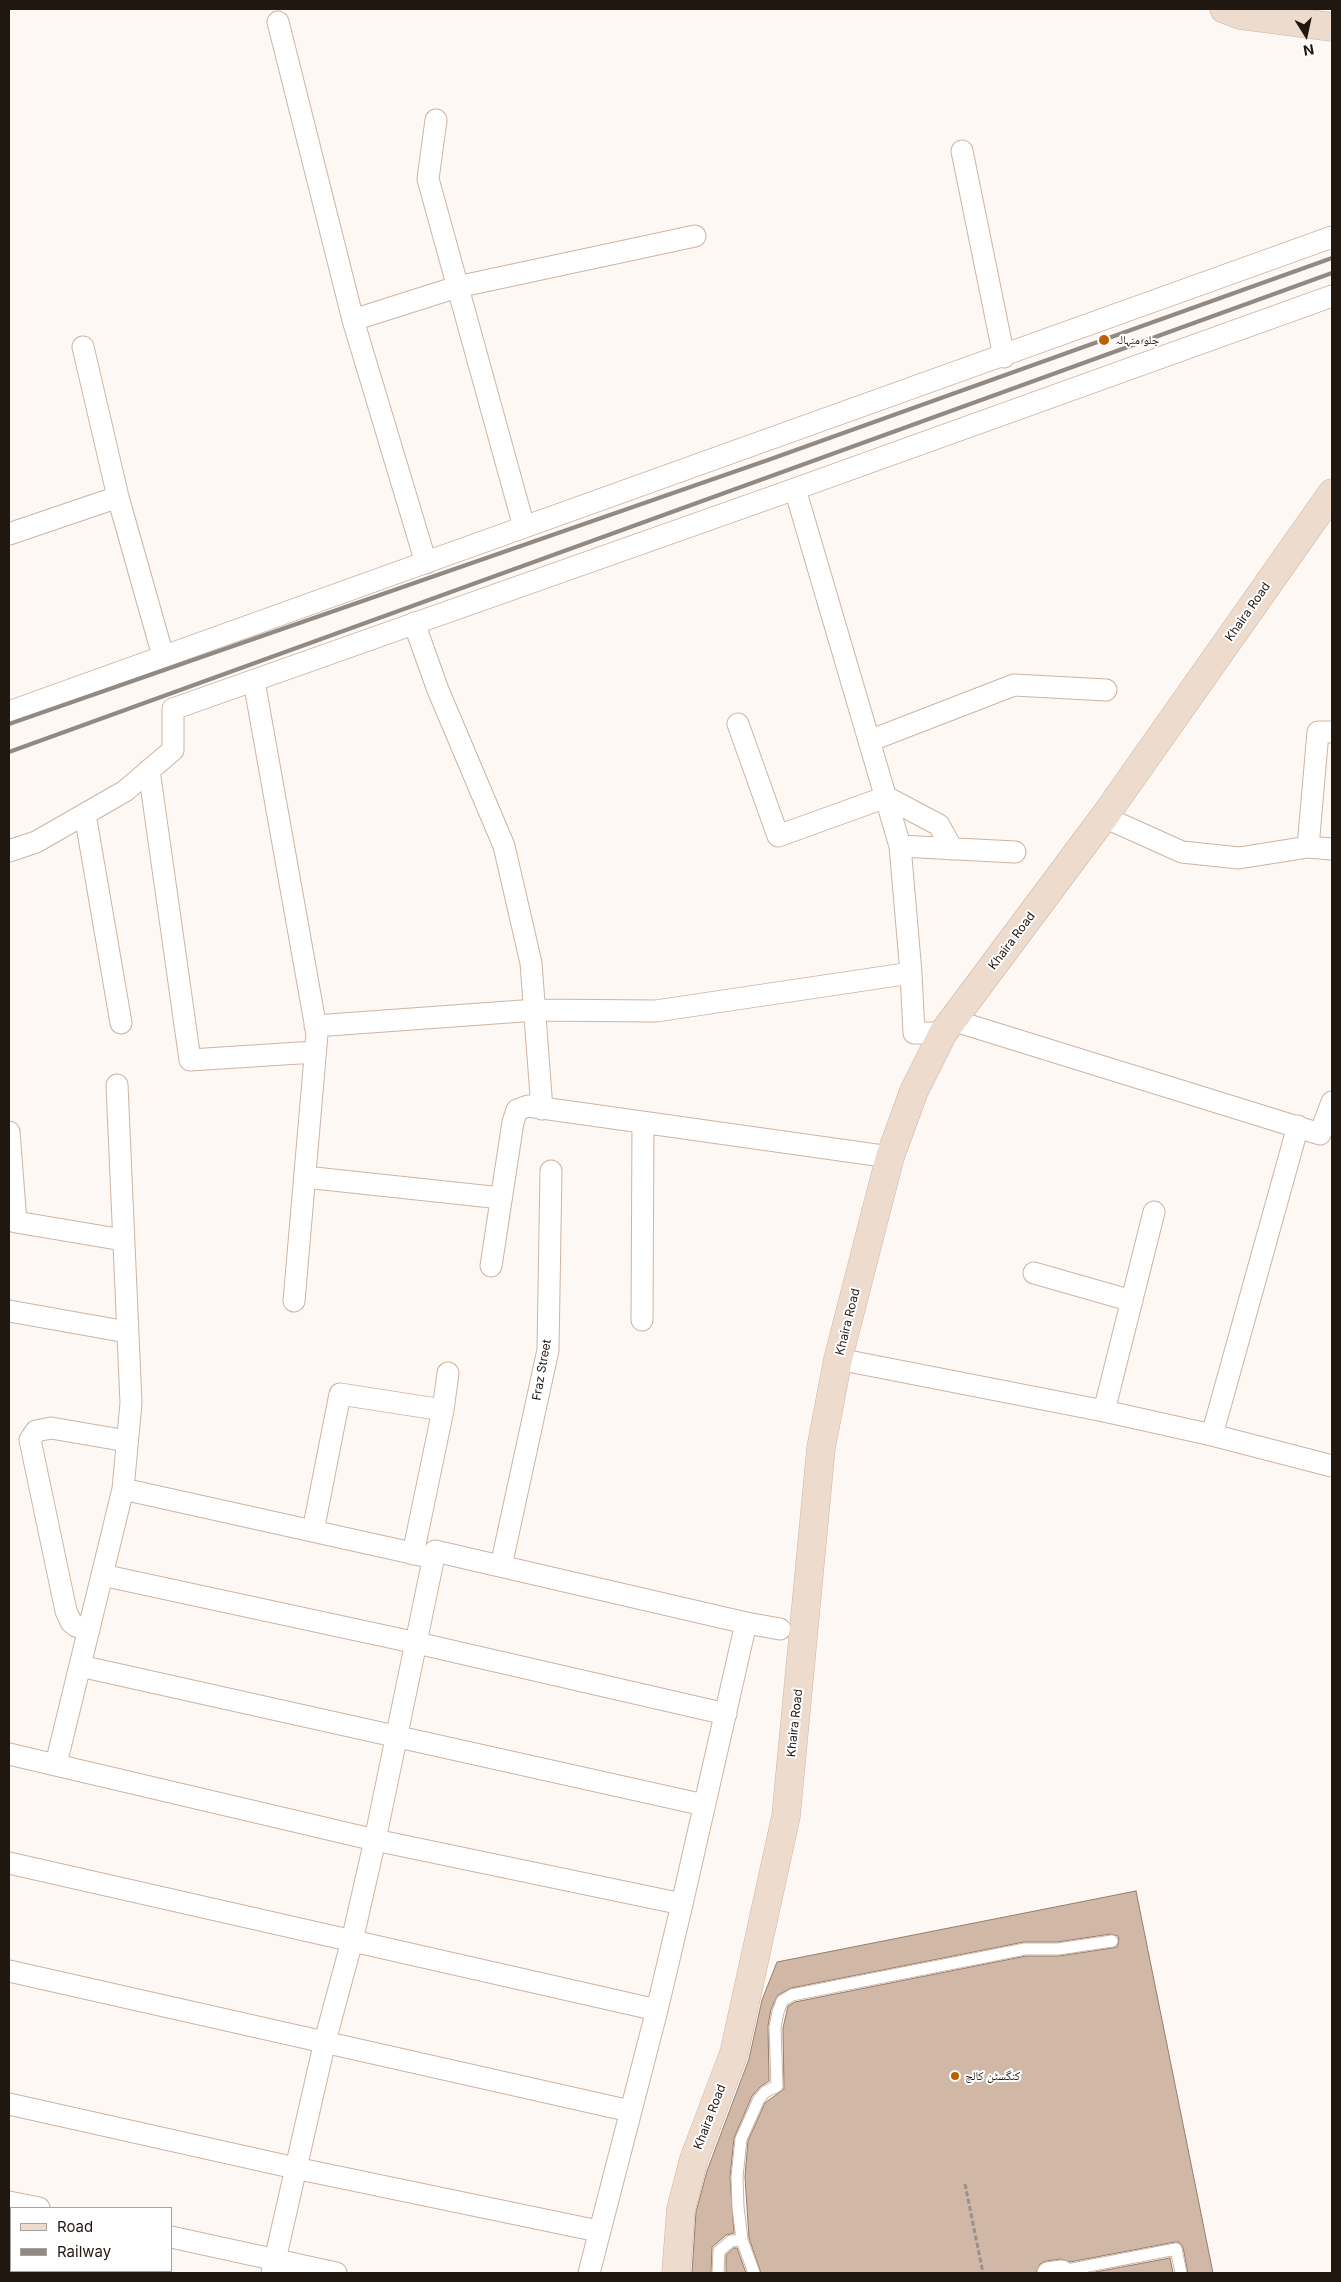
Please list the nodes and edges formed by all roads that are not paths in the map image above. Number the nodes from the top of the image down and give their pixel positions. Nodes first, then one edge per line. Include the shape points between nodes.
1 (1224, 9) edge
2 (278, 22) dead end
3 (1332, 27) edge
4 (436, 120) dead end
5 (962, 151) dead end
6 (695, 236) dead end
7 (1332, 237) edge
8 (457, 287) junction
9 (1332, 296) edge
10 (353, 320) junction
11 (83, 347) dead end
12 (1004, 356) junction
13 (795, 489) junction
14 (1332, 493) edge
15 (118, 497) junction
16 (524, 527) junction
17 (9, 534) edge
18 (426, 563) junction
19 (414, 623) junction
20 (162, 656) junction
21 (254, 681) junction
22 (1106, 690) dead end
23 (9, 712) edge
24 (738, 724) dead end
25 (1332, 732) edge
26 (869, 741) junction
27 (149, 770) junction
28 (886, 797) junction
29 (85, 814) junction
30 (1104, 817) junction
31 (900, 846) junction
32 (1308, 847) junction
33 (952, 849) junction
34 (1332, 849) edge
35 (9, 851) edge
36 (1015, 852) dead end
37 (911, 972) junction
38 (536, 1010) junction
39 (121, 1023) dead end
40 (315, 1026) junction
41 (947, 1027) junction
42 (315, 1052) junction
43 (117, 1085) dead end
44 (1332, 1101) edge
45 (542, 1109) junction
46 (643, 1122) junction
47 (1298, 1126) junction
48 (9, 1132) edge
49 (890, 1156) junction
50 (551, 1171) dead end
51 (305, 1177) junction
52 (501, 1198) junction
53 (1154, 1212) dead end
54 (12, 1221) edge
55 (123, 1240) junction
56 (492, 1266) dead end
57 (1034, 1273) dead end
58 (294, 1301) dead end
59 (1132, 1301) junction
60 (9, 1311) edge
61 (642, 1320) dead end
62 (127, 1332) junction
63 (838, 1359) junction
64 (448, 1374) dead end
65 (443, 1410) junction
66 (1104, 1411) junction
67 (1212, 1435) junction
68 (127, 1441) junction
69 (1332, 1466) edge
70 (123, 1489) junction
71 (312, 1531) junction
72 (423, 1556) junction
73 (501, 1566) junction
74 (102, 1576) junction
75 (746, 1622) junction
76 (780, 1629) dead end
77 (89, 1630) junction
78 (417, 1643) junction
79 (80, 1666) junction
80 (726, 1714) junction
81 (398, 1737) junction
82 (9, 1754) edge
83 (56, 1764) junction
84 (704, 1805) junction
85 (376, 1840) junction
86 (9, 1863) edge
87 (682, 1904) junction
88 (1112, 1941) dead end
89 (352, 1942) junction
90 (9, 1971) edge
91 (657, 2010) junction
92 (325, 2041) junction
93 (9, 2104) edge
94 (630, 2111) junction
95 (295, 2168) junction
96 (9, 2202) edge
97 (34, 2207) edge
98 (598, 2231) junction
99 (172, 2237) edge
100 (742, 2240) junction
101 (274, 2266) edge
102 (1055, 2272) edge
103 (336, 2273) edge
104 (589, 2273) edge
105 (676, 2273) edge
106 (718, 2273) edge
107 (754, 2273) edge
108 (1181, 2273) edge

1 - 3 street via 1240,15
2 - 10 street
4 - 8 street via 428,179
5 - 12 street
6 - 8 street
7 - 12 street
8 - 10 street
8 - 16 street
9 - 13 street
10 - 18 street
11 - 15 street
12 - 16 street
13 - 19 street
13 - 26 street
14 - 30 street, Khaira Road
15 - 17 street
15 - 20 street
16 - 18 street
18 - 20 street
19 - 21 street
19 - 38 street via 438,690 504,846 531,963
20 - 23 street
21 - 27 street via 173,709 173,750
21 - 40 street
22 - 26 street via 1014,685
24 - 28 street via 778,836
25 - 32 street via 1318,732
26 - 28 street
27 - 29 street via 125,792
27 - 42 street via 190,1060
28 - 31 street
28 - 33 street via 939,825
29 - 35 street via 36,842
29 - 39 street
30 - 32 street via 1182,852 1239,858
30 - 41 street, Khaira Road
31 - 33 street
31 - 37 street
32 - 34 street
33 - 36 street
37 - 38 street via 656,1011
37 - 41 street via 914,1034
38 - 40 street
38 - 45 street
40 - 42 street
41 - 47 street
41 - 49 street, Khaira Road via 914,1091
42 - 51 street
43 - 55 street
44 - 47 street via 1320,1134
45 - 46 street
45 - 52 street via 528,1106 517,1110 512,1122
46 - 49 street
46 - 61 street
47 - 67 street
48 - 54 street
49 - 63 street, Khaira Road
50 - 73 street, Fraz Street via 548,1350
51 - 52 street
51 - 58 street
52 - 56 street
53 - 59 street
54 - 55 street
55 - 62 street
57 - 59 street
59 - 66 street
60 - 62 street
62 - 68 street via 131,1403
63 - 66 street
63 - 105 street, Khaira Road via 821,1448 786,1816 734,2053 694,2159 681,2210
64 - 65 street
65 - 71 street via 340,1394
65 - 72 street
66 - 67 street
67 - 69 street
68 - 70 street
68 - 77 street via 51,1428 36,1431 30,1440 66,1611 71,1622
70 - 71 street
70 - 74 street
71 - 72 street
72 - 73 street via 435,1551
72 - 78 street
73 - 75 street
74 - 77 street
74 - 78 street
75 - 76 street
75 - 80 street
77 - 79 street
78 - 80 street
78 - 81 street
79 - 81 street
79 - 83 street
80 - 84 street
81 - 84 street
81 - 85 street
82 - 83 street
83 - 85 street
84 - 87 street
85 - 87 street
85 - 89 street
86 - 89 street
87 - 91 street
88 - 100 lane via 1058,1949 1025,1949 792,1995 782,2002 775,2027 777,2086 759,2099 741,2139 737,2178
89 - 91 street
89 - 92 street
90 - 92 street
91 - 94 street
92 - 94 street
92 - 95 street
93 - 95 street
94 - 98 street
95 - 98 street
95 - 101 street
96 - 97 street
98 - 104 street
99 - 101 street
100 - 106 lane via 731,2241 719,2251
100 - 107 lane
101 - 103 street
102 - 108 lane via 1176,2250

